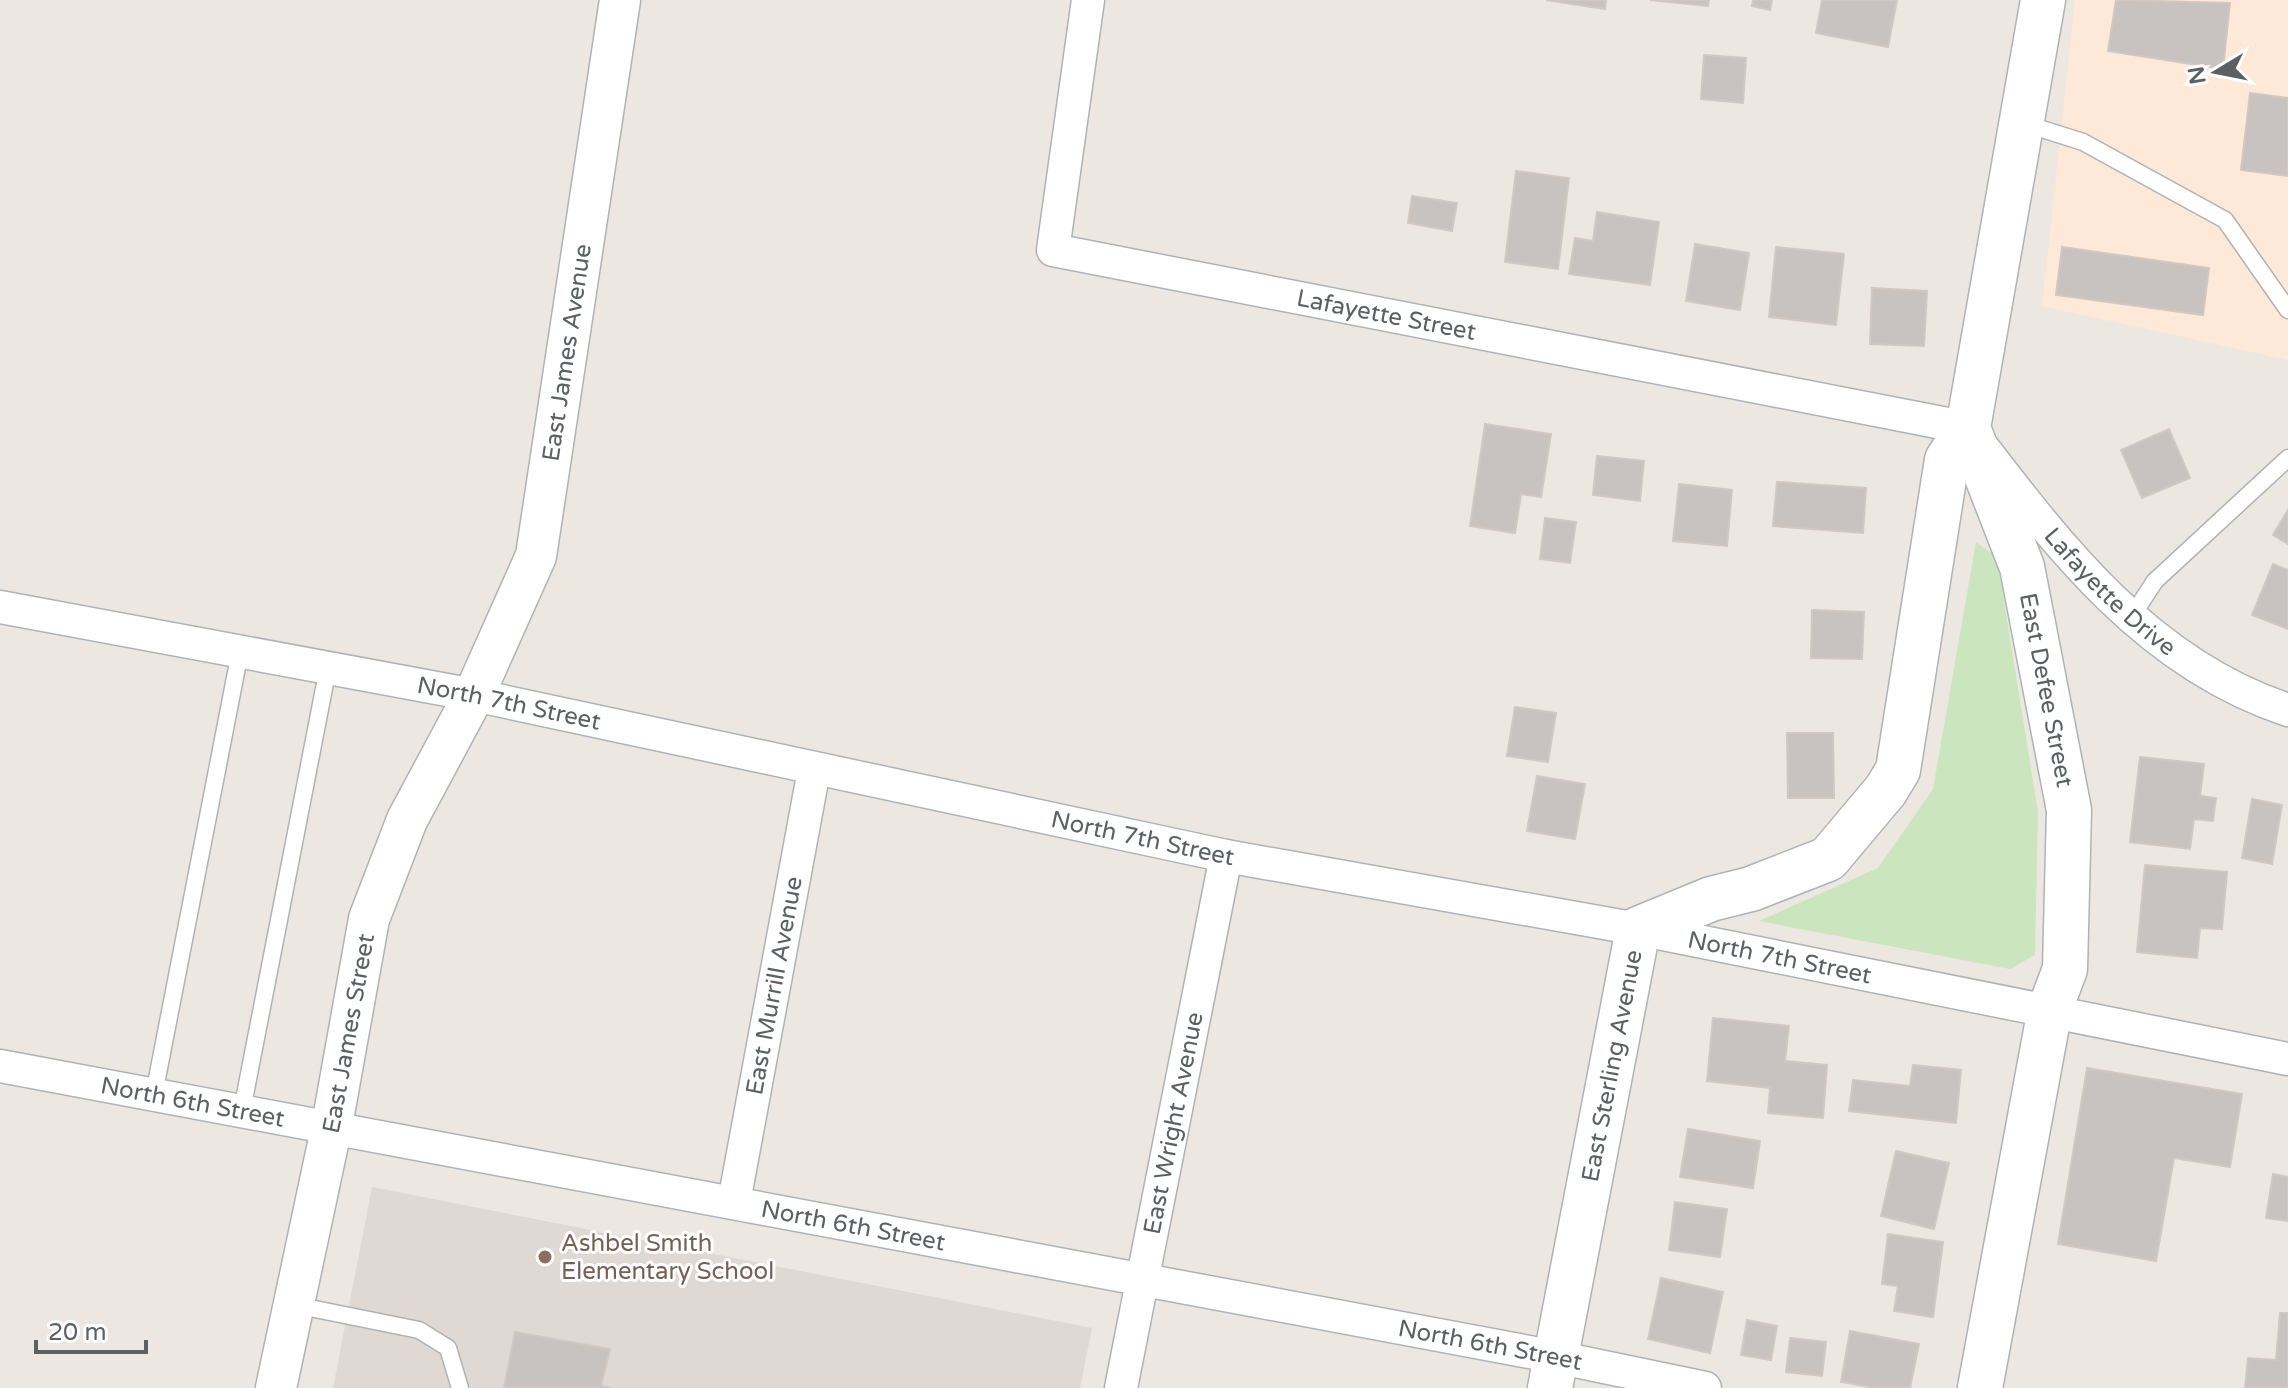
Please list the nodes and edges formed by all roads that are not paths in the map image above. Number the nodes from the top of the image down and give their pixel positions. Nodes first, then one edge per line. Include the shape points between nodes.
1 (620, 0) edge
2 (1088, 0) edge
3 (2043, 0) edge
4 (2022, 122) junction
5 (2288, 310) edge
6 (1968, 428) junction
7 (2288, 458) edge
8 (0, 607) edge
9 (2130, 619) junction
10 (240, 652) junction
11 (328, 668) junction
12 (474, 695) junction
13 (2288, 710) edge
14 (814, 770) junction
15 (1226, 856) junction
16 (1638, 929) junction
17 (2050, 1009) junction
18 (2288, 1059) edge
19 (0, 1066) edge
20 (154, 1094) junction
21 (242, 1110) junction
22 (332, 1125) junction
23 (734, 1202) junction
24 (1141, 1281) junction
25 (294, 1304) junction
26 (1553, 1372) edge
27 (276, 1388) edge
28 (460, 1388) edge
29 (1121, 1388) edge
30 (1705, 1388) edge
31 (1980, 1388) edge

1 - 12 street, East James Avenue via 536,556
2 - 6 street, Lafayette Street via 1053,250
3 - 4 main road
4 - 5 lane via 2083,142 2225,220
4 - 6 main road
6 - 9 street, Lafayette Drive via 2057,544
6 - 16 main road, East Sterling Avenue via 1947,460 1898,770 1886,790 1828,859
6 - 17 main road, East Defee Street via 2022,567 2069,810 2065,969
7 - 9 lane via 2155,581
8 - 10 street, North 7th Street
9 - 13 street, Lafayette Drive via 2202,672 2248,697
10 - 11 street, North 7th Street
10 - 20 lane
11 - 12 street, North 7th Street
11 - 21 lane
12 - 14 street, North 7th Street
12 - 22 street, East James Street via 407,820 369,919
14 - 15 street, North 7th Street
14 - 23 street, East Murrill Avenue
15 - 16 street, North 7th Street
15 - 24 street, East Wright Avenue
16 - 17 street, North 7th Street
16 - 26 main road, East Sterling Avenue
17 - 18 street, North 7th Street
17 - 31 main road, East Defee Street
19 - 20 street, North 6th Street
20 - 21 street, North 6th Street
21 - 22 street, North 6th Street
22 - 23 street, North 6th Street
22 - 25 street, East James Street
23 - 24 street, North 6th Street
24 - 26 street, North 6th Street
24 - 29 street, East Wright Avenue
25 - 27 street, East James Street
25 - 28 lane via 419,1330 448,1348
26 - 30 street, North 6th Street

